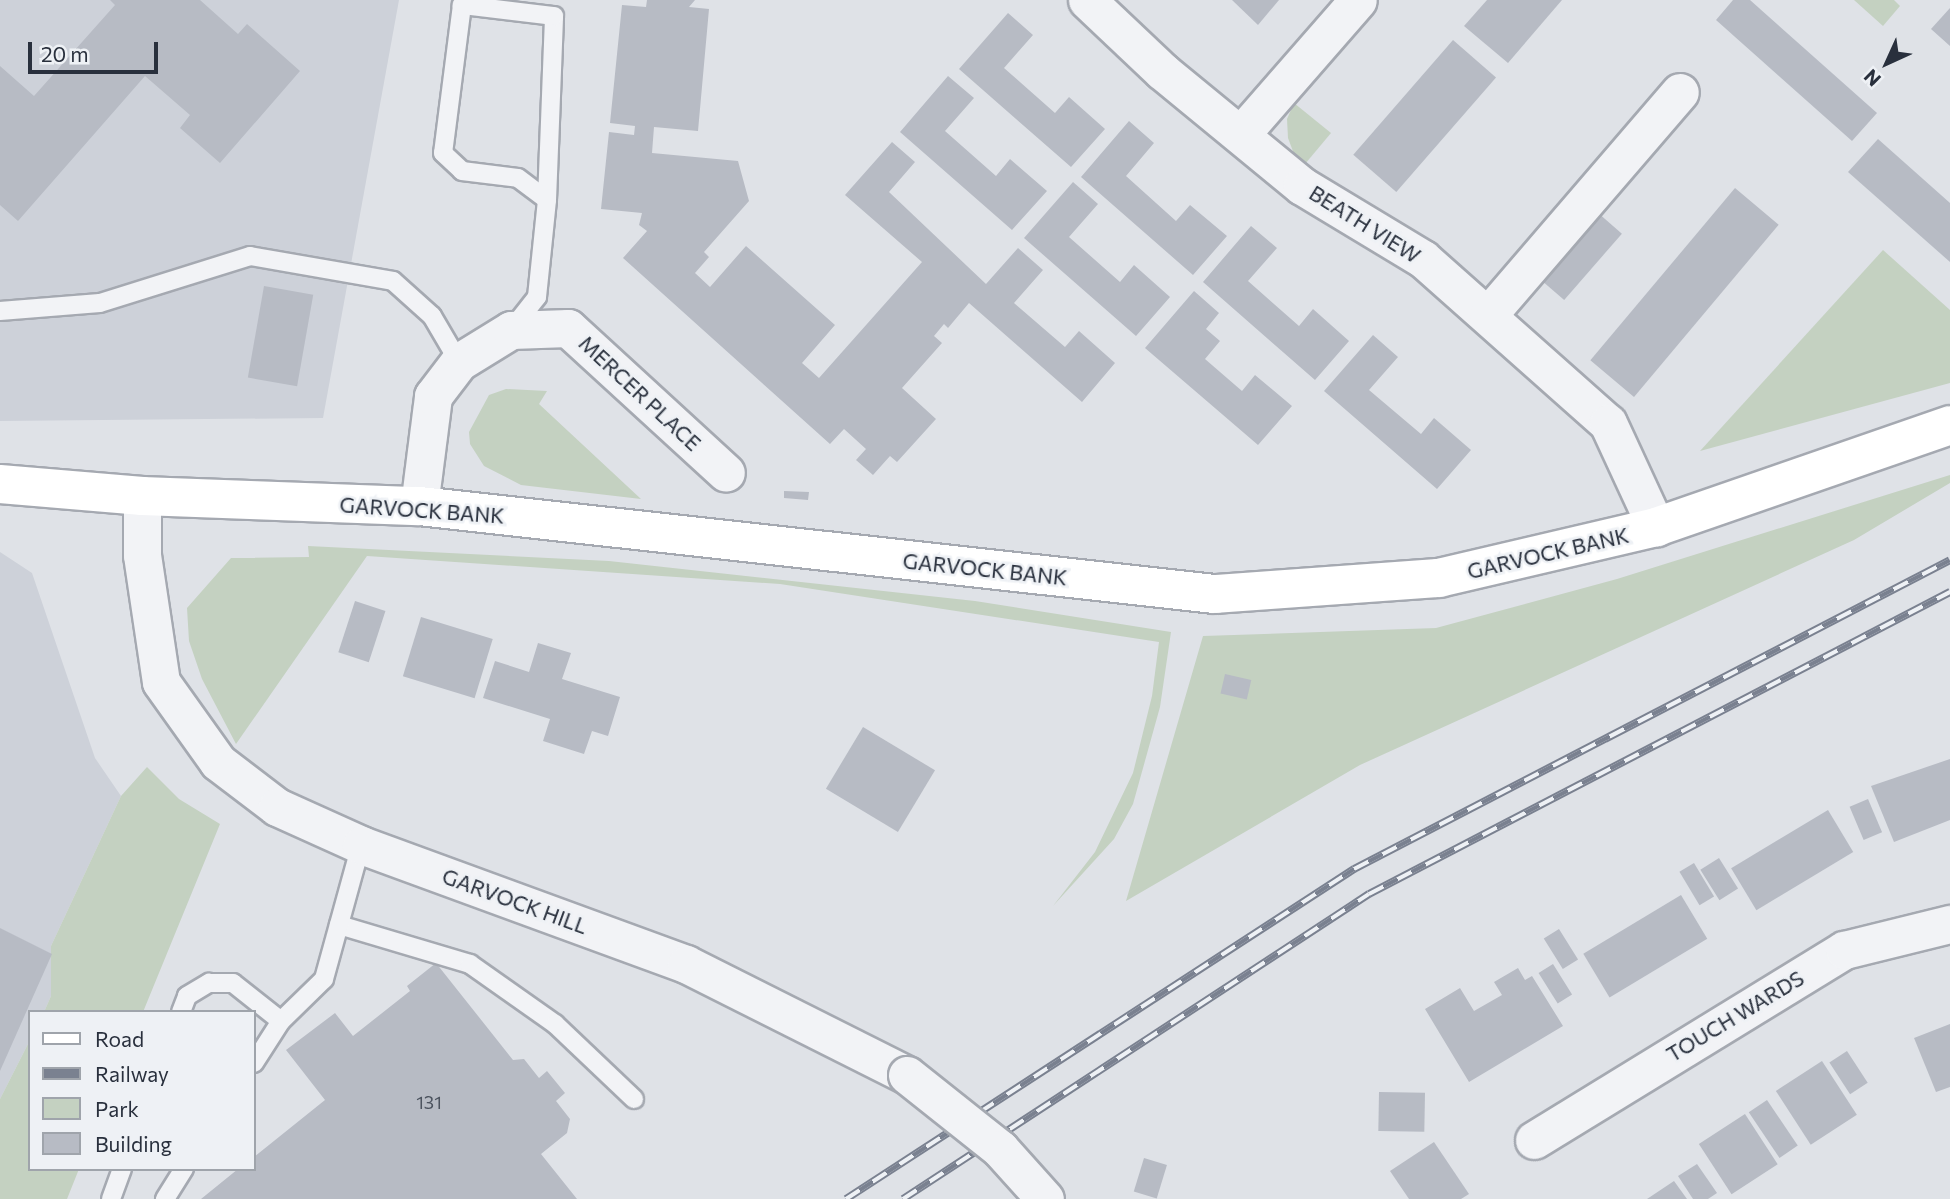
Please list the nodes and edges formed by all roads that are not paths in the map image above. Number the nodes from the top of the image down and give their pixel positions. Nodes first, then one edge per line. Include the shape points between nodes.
1 (1087, 0) edge
2 (1358, 0) edge
3 (1681, 92) dead end
4 (1242, 133) junction
5 (547, 201) junction
6 (0, 311) edge
7 (1488, 315) junction
8 (511, 330) junction
9 (459, 362) junction
10 (1950, 425) edge
11 (726, 473) dead end
12 (0, 484) edge
13 (142, 496) junction
14 (419, 506) junction
15 (1657, 527) junction
16 (361, 845) junction
17 (1950, 923) edge
18 (339, 925) junction
19 (182, 1010) edge
20 (281, 1021) junction
21 (256, 1060) edge
22 (634, 1098) dead end
23 (1534, 1140) dead end
24 (121, 1171) edge
25 (183, 1171) edge
26 (111, 1199) edge
27 (165, 1199) edge
28 (1045, 1199) edge

1 - 4 street, BEATH VIEW via 1162,71
2 - 4 street
3 - 7 street
4 - 7 street, BEATH VIEW via 1302,186 1423,259
5 - 5 lane via 518,177 462,171 443,153 462,5 554,16
5 - 8 lane via 537,297
6 - 9 lane via 100,303 250,256 393,281 432,316
7 - 15 street, BEATH VIEW via 1608,423
8 - 9 street, MERCER PLACE
8 - 11 street, MERCER PLACE via 568,328
9 - 14 street, MERCER PLACE via 433,396
10 - 15 street, GARVOCK BANK
12 - 13 street, GARVOCK BANK
13 - 14 street, GARVOCK BANK
13 - 16 street, GARVOCK HILL via 142,555 162,682 218,762 277,807
14 - 15 street, GARVOCK BANK via 1215,594 1439,578
16 - 18 lane
16 - 28 street, GARVOCK HILL, bridge via 686,964 907,1075 1000,1149
17 - 23 street, TOUCH WARDS via 1844,950
18 - 20 lane via 324,979
18 - 22 lane via 470,964 555,1024
19 - 20 lane via 187,996 209,982 233,983
20 - 21 lane
24 - 26 lane
25 - 27 lane

